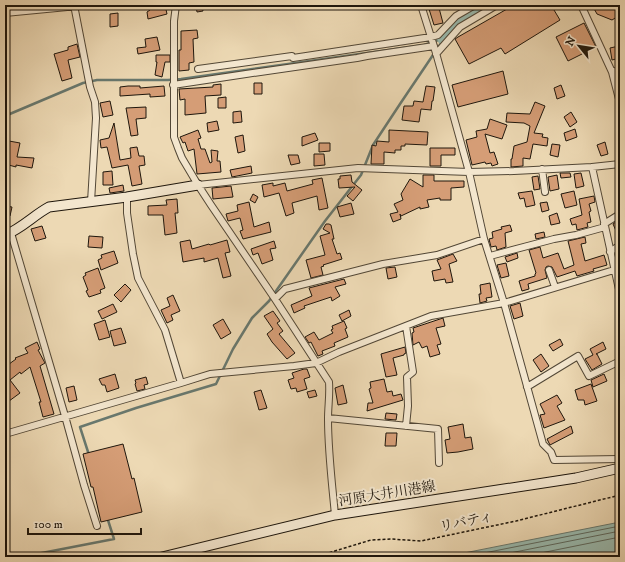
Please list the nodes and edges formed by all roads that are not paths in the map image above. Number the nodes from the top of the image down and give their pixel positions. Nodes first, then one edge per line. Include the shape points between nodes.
1 (88, 5) edge
2 (176, 5) edge
3 (421, 5) edge
4 (475, 5) edge
5 (498, 5) edge
6 (581, 5) edge
7 (74, 6) edge
8 (5, 13) edge
9 (431, 38) junction
10 (434, 49) junction
11 (198, 69) dead end
12 (620, 70) edge
13 (612, 72) junction
14 (174, 85) junction
15 (620, 103) edge
16 (620, 164) edge
17 (592, 166) junction
18 (542, 169) junction
19 (469, 172) junction
20 (198, 185) junction
21 (545, 192) dead end
22 (127, 198) junction
23 (90, 202) junction
24 (620, 214) edge
25 (605, 225) junction
26 (8, 234) edge
27 (484, 239) junction
28 (620, 246) edge
29 (610, 252) junction
30 (490, 256) junction
31 (549, 270) dead end
32 (614, 270) junction
33 (555, 287) junction
34 (620, 294) edge
35 (275, 298) junction
36 (504, 303) junction
37 (406, 326) junction
38 (620, 360) edge
39 (316, 363) junction
40 (181, 383) junction
41 (527, 387) junction
42 (65, 416) junction
43 (328, 418) junction
44 (406, 426) junction
45 (5, 434) edge
46 (620, 460) edge
47 (439, 463) dead end
48 (620, 468) edge
49 (336, 515) junction
50 (97, 526) dead end
51 (162, 557) edge

1 - 7 street
2 - 14 street
3 - 9 street
4 - 9 street via 456,16 438,35
5 - 10 street via 460,27
6 - 13 street
7 - 8 street
7 - 23 street via 95,102
9 - 10 street
9 - 11 street
10 - 14 street via 367,56
10 - 19 street
12 - 13 street
13 - 15 street
14 - 20 street via 174,137 182,158
16 - 17 street
17 - 18 street
17 - 25 street
18 - 19 street
18 - 21 street
19 - 20 street via 359,168
19 - 27 street
20 - 22 main road
20 - 35 street
22 - 23 main road
22 - 40 street via 127,213 138,278 165,330
23 - 26 main road via 49,207
24 - 25 street
25 - 29 street
25 - 30 street via 576,235
26 - 42 street
27 - 30 street
27 - 35 street via 437,255 383,264 285,289
28 - 29 street
29 - 32 street
30 - 36 street
31 - 33 street
32 - 33 street
32 - 34 street
33 - 36 street
35 - 39 street
36 - 37 street via 431,316
36 - 41 street
37 - 39 street
37 - 44 street via 414,372 407,377
38 - 41 street via 589,376 578,356
39 - 40 street via 214,373
39 - 43 street via 329,382
40 - 42 street
41 - 46 street via 543,444 551,452 554,460
42 - 45 street
42 - 50 street
43 - 44 street
43 - 49 street
44 - 47 street via 438,429
48 - 49 main road, 河原大井川港線 via 576,478
49 - 51 main road, 河原大井川港線

